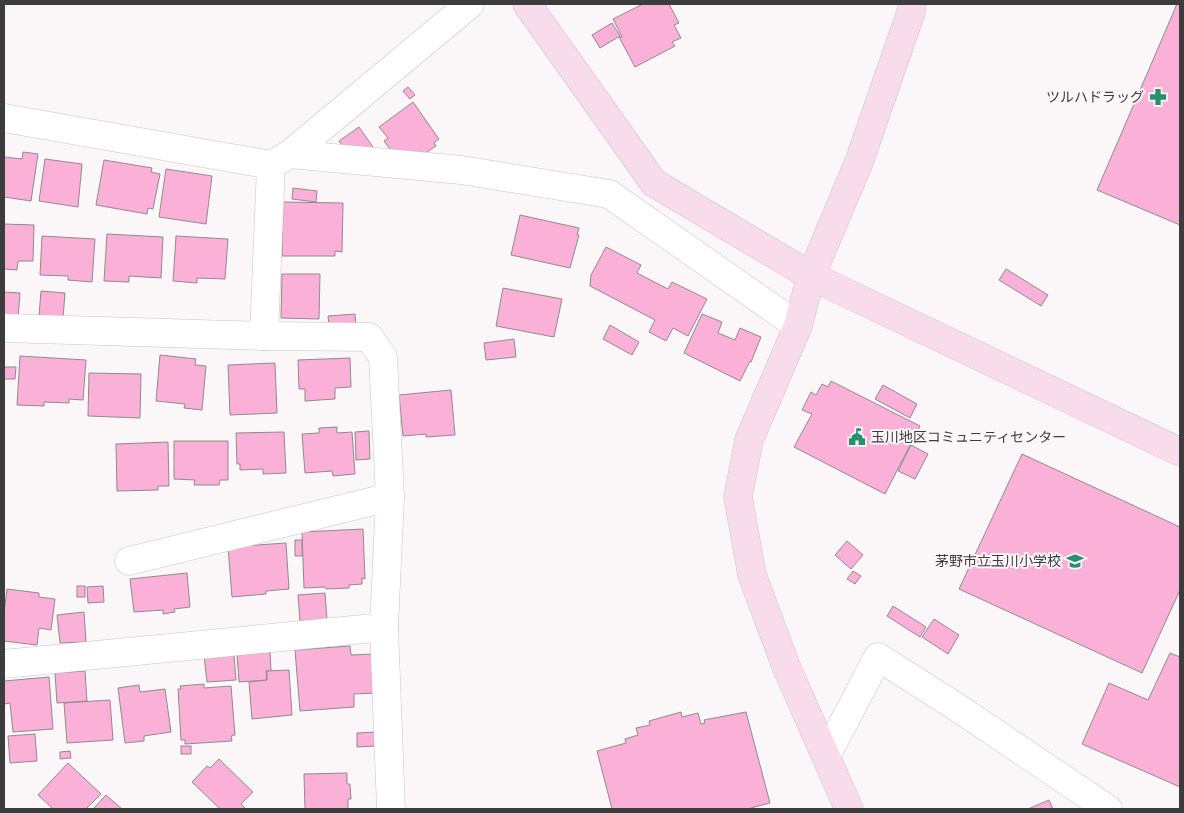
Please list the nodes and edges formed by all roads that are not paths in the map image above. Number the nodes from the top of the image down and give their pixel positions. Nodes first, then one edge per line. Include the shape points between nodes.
1 (470, 4) edge
2 (527, 4) edge
3 (912, 4) edge
4 (4, 118) edge
5 (280, 160) junction
6 (811, 276) junction
7 (798, 326) junction
8 (4, 328) edge
9 (264, 336) junction
10 (1180, 452) edge
11 (390, 497) junction
12 (128, 561) dead end
13 (384, 627) junction
14 (4, 664) edge
15 (826, 756) junction
16 (391, 809) edge
17 (849, 809) edge
18 (1108, 809) edge

1 - 5 street
2 - 6 street via 654,183
3 - 6 street via 912,12 859,162
4 - 5 street
5 - 7 street via 461,170 609,194
5 - 9 street
6 - 7 street
6 - 10 street
7 - 15 street via 749,440 738,497 752,575 786,666
8 - 9 street
9 - 11 street via 369,337 383,357
11 - 12 street
11 - 13 street
13 - 14 street
13 - 16 street
15 - 17 street
15 - 18 street via 878,657

